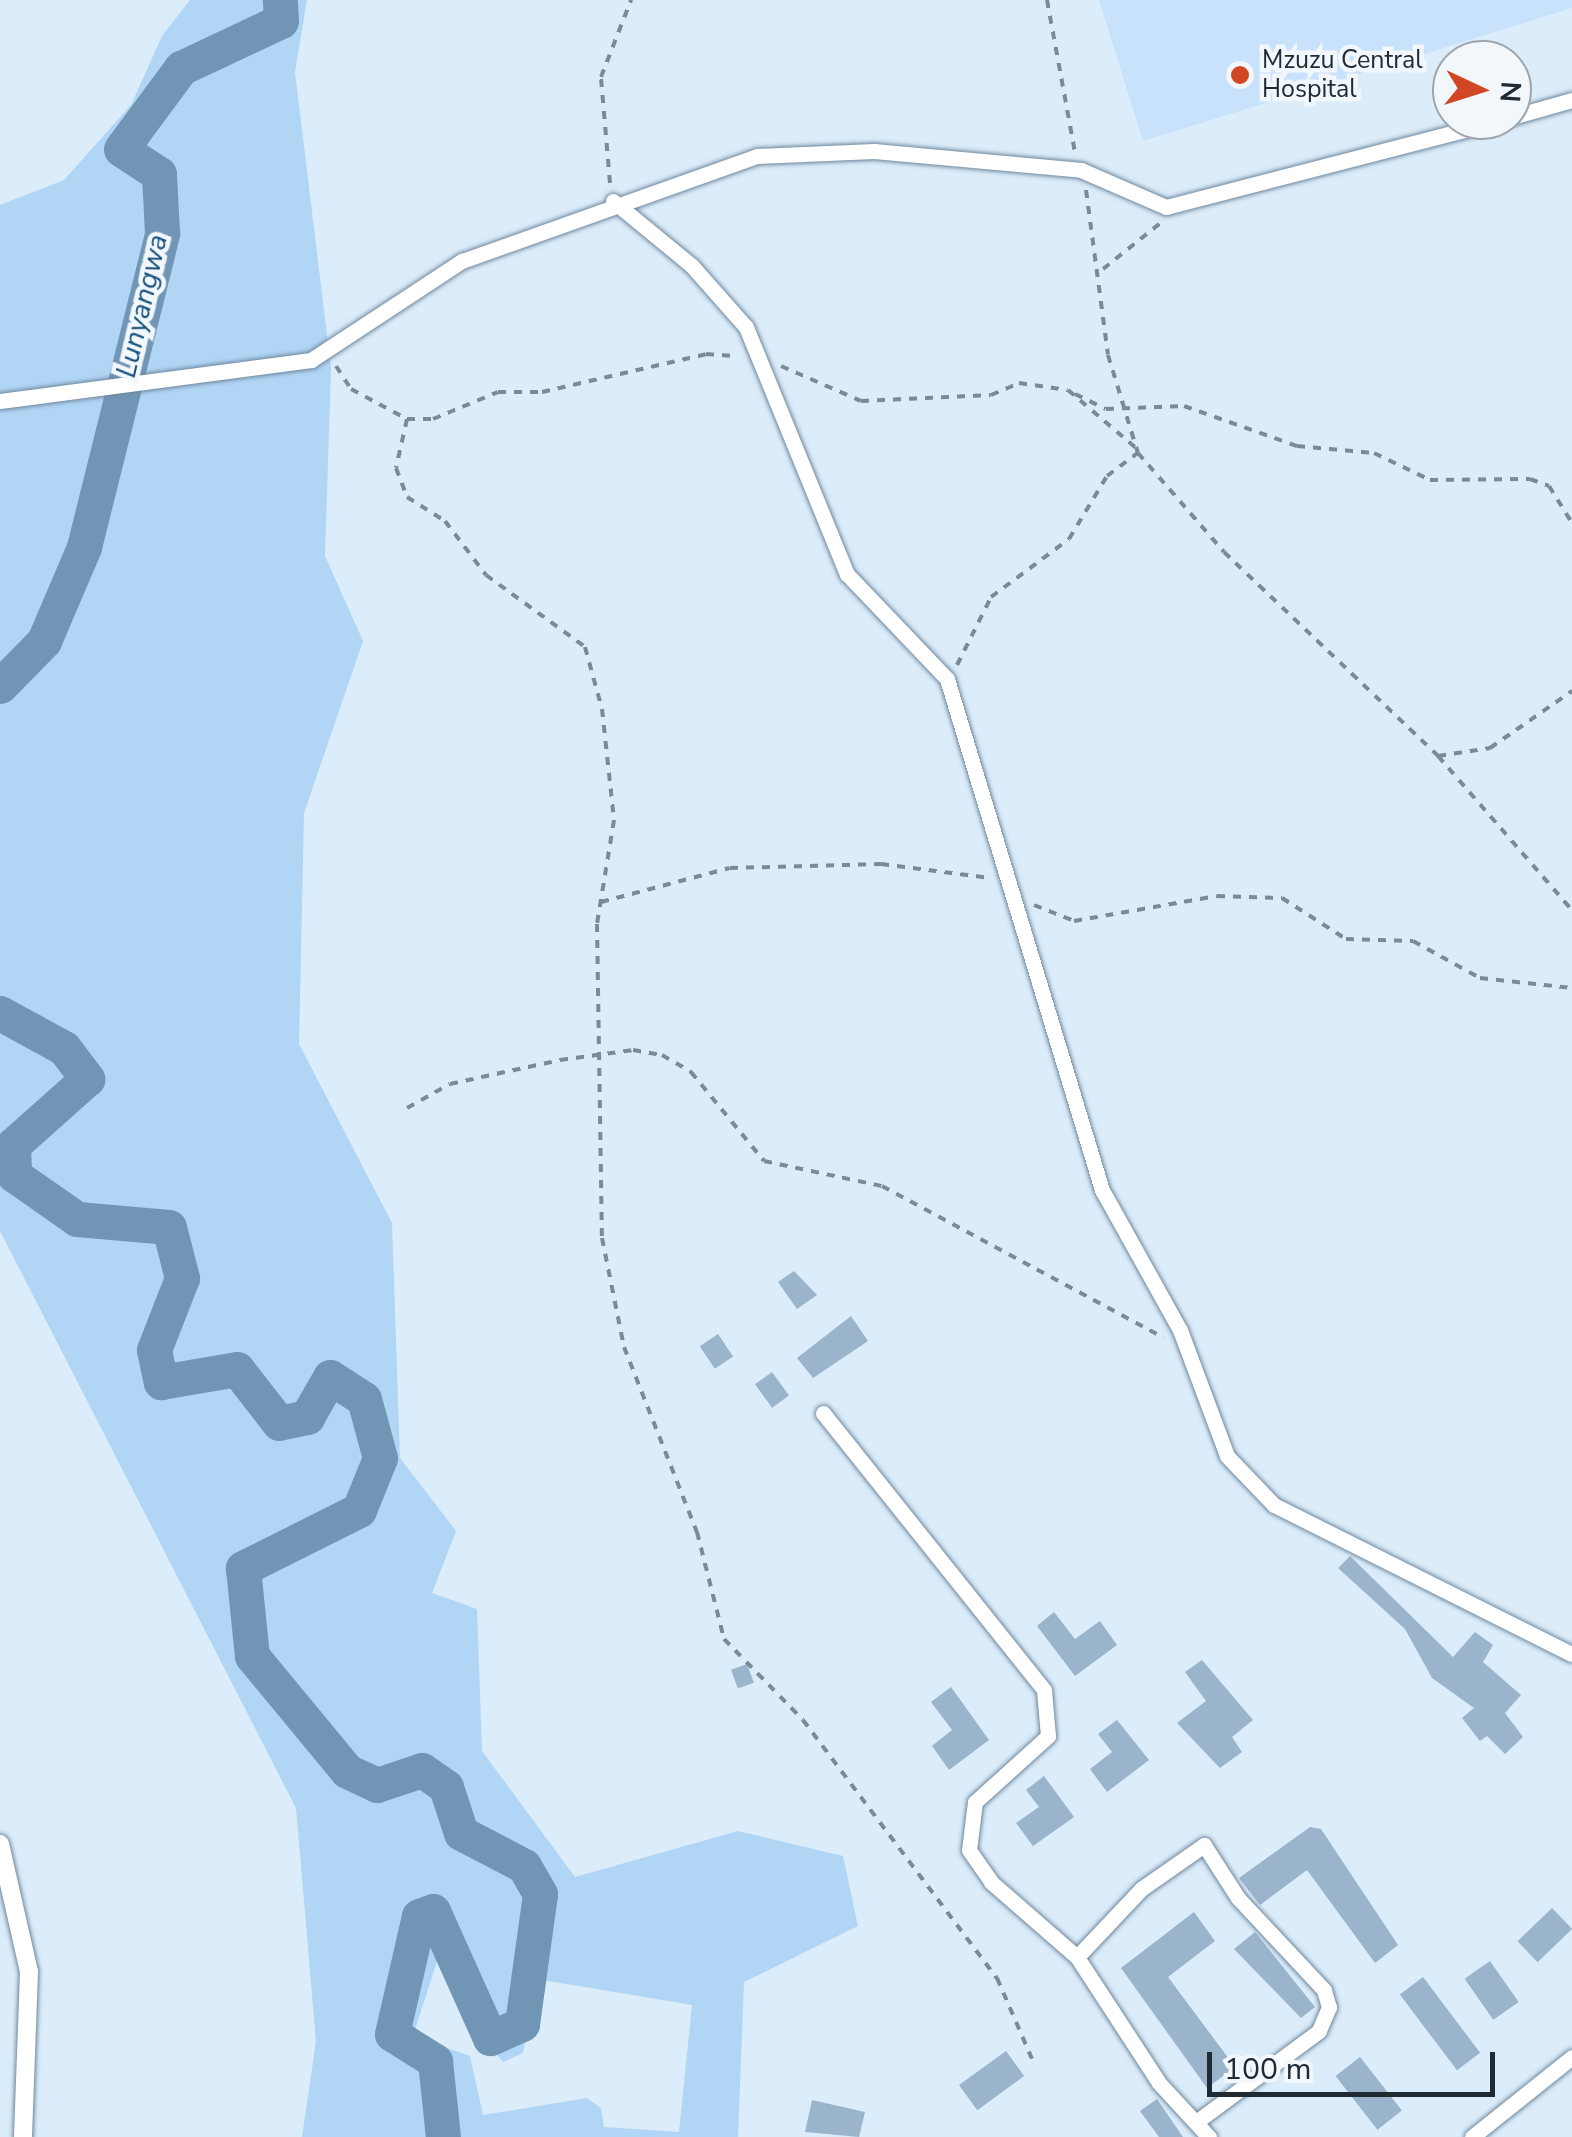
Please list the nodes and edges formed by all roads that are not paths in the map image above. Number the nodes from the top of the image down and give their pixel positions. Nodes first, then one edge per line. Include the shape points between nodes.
1 (1572, 100) edge
2 (1532, 111) edge
3 (1432, 138) edge
4 (613, 201) junction
5 (0, 401) edge
6 (824, 1412) dead end
7 (1572, 1654) edge
8 (0, 1844) edge
9 (1076, 1957) junction
10 (1572, 2057) edge
11 (1196, 2122) junction
12 (22, 2137) edge
13 (1209, 2137) edge
14 (1472, 2137) edge

1 - 2 street
3 - 4 street via 1166,207 1081,170 810,149 697,170
4 - 5 street via 462,261 329,353
4 - 7 street via 704,277 746,327 847,574 947,680 1102,1190 1186,1348 1210,1422 1251,1491
6 - 9 street via 1044,1690 1048,1736 975,1802 969,1850 992,1882
8 - 12 street via 29,1972
9 - 11 street via 1159,2083
9 - 11 street via 1142,1888 1204,1845 1238,1898 1324,1990 1329,2007 1319,2031
10 - 14 street
11 - 13 street

